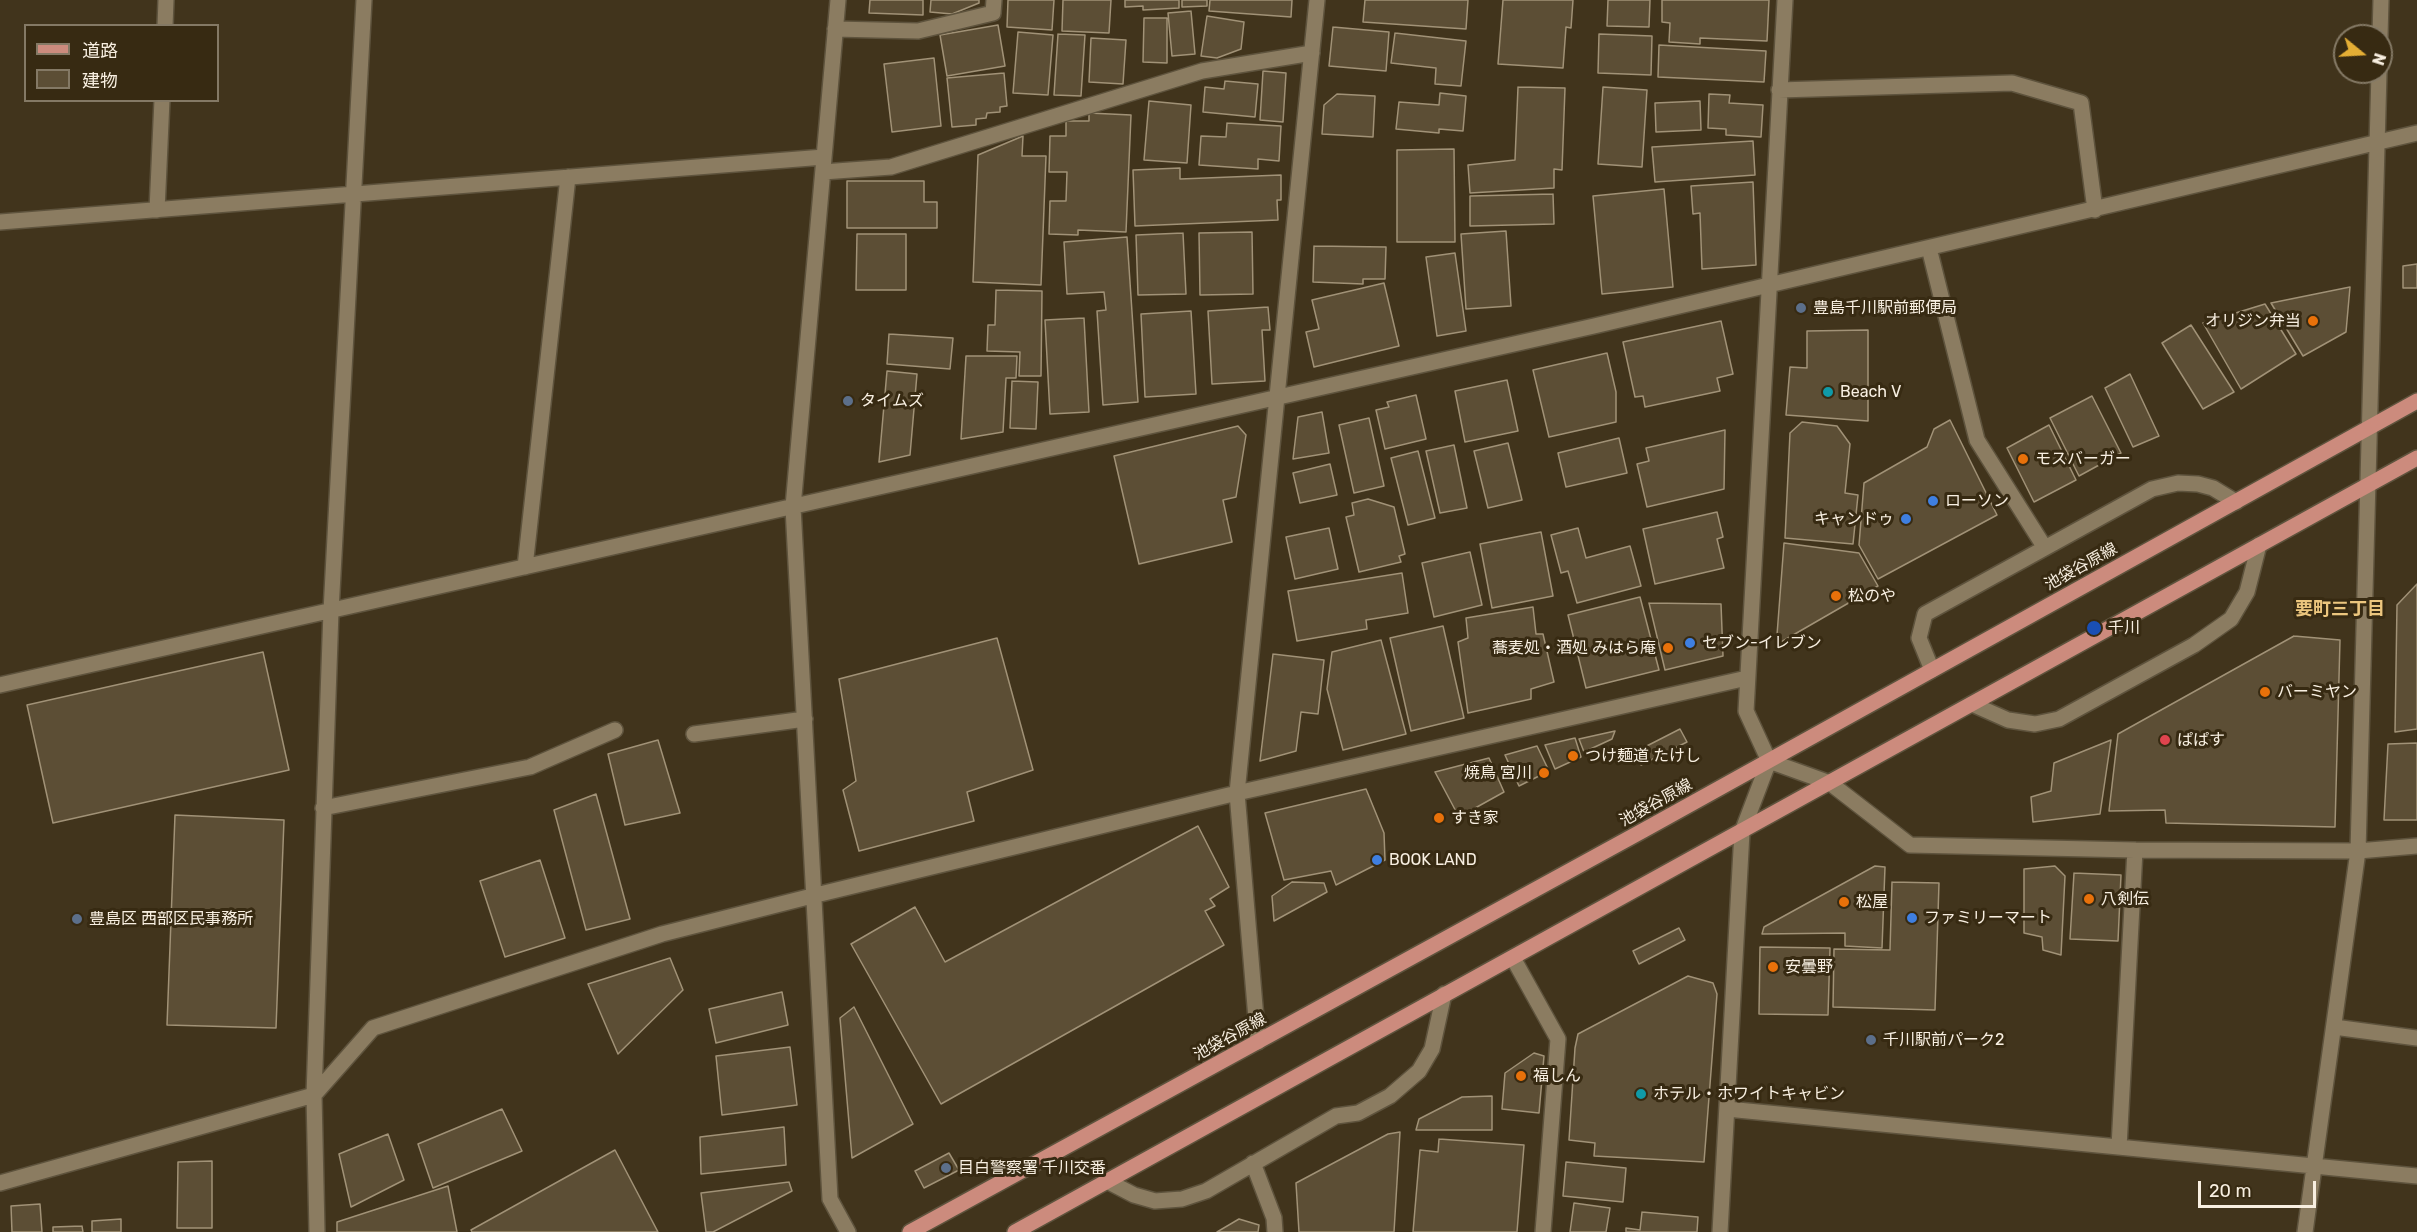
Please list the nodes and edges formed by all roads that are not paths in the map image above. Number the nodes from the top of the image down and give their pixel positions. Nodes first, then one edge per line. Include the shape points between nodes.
1 (166, 0) edge
2 (364, 0) edge
3 (838, 0) edge
4 (994, 0) edge
5 (1317, 0) edge
6 (1785, 0) edge
7 (2381, 0) edge
8 (165, 24) edge
9 (2380, 24) edge
10 (835, 29) junction
11 (1312, 53) junction
12 (2379, 84) edge
13 (1779, 90) junction
14 (162, 102) edge
15 (2417, 133) edge
16 (2377, 142) junction
17 (823, 165) junction
18 (568, 177) junction
19 (353, 194) junction
20 (157, 210) junction
21 (2095, 210) junction
22 (0, 222) edge
23 (1929, 248) junction
24 (1768, 286) junction
25 (1277, 398) junction
26 (2417, 401) edge
27 (2368, 429) junction
28 (2417, 458) edge
29 (2367, 486) junction
30 (2236, 502) junction
31 (793, 507) junction
32 (2259, 544) junction
33 (2045, 548) junction
34 (525, 567) junction
35 (331, 611) junction
36 (1932, 670) junction
37 (1747, 678) junction
38 (0, 685) edge
39 (1972, 704) junction
40 (806, 719) junction
41 (615, 730) dead end
42 (694, 734) dead end
43 (1769, 761) junction
44 (1830, 783) junction
45 (1238, 793) junction
46 (323, 808) junction
47 (1742, 832) junction
48 (2417, 846) edge
49 (2135, 850) junction
50 (2358, 851) junction
51 (816, 895) junction
52 (1513, 958) junction
53 (1444, 994) junction
54 (2334, 1027) junction
55 (2417, 1038) edge
56 (1258, 1042) junction
57 (314, 1095) junction
58 (1727, 1109) junction
59 (2120, 1147) junction
60 (1254, 1163) junction
61 (2314, 1165) junction
62 (2417, 1176) edge
63 (1109, 1182) junction
64 (0, 1183) edge
65 (317, 1232) edge
66 (848, 1232) edge
67 (910, 1232) edge
68 (1015, 1232) edge
69 (1275, 1232) edge
70 (1543, 1232) edge
71 (1720, 1232) edge
72 (2305, 1232) edge

1 - 8 street
2 - 19 street
3 - 10 street
4 - 10 street via 993,13 918,31
5 - 11 street
6 - 13 street
7 - 9 street
10 - 17 street
11 - 17 street via 1202,71 891,167
11 - 25 street
12 - 16 street
13 - 21 street via 2012,83 2081,104
13 - 24 street
14 - 20 street
15 - 16 street
16 - 21 street
16 - 27 street
17 - 18 street
17 - 31 street
18 - 19 street
18 - 34 street
19 - 20 street
19 - 35 street
20 - 22 street
21 - 23 street
23 - 24 street
23 - 33 street via 1977,440
24 - 25 street
24 - 37 street
25 - 31 street
25 - 45 street
26 - 27 main road, 池袋谷原線
27 - 29 street
27 - 30 main road, 池袋谷原線
28 - 29 main road
29 - 32 main road
29 - 50 street
30 - 33 street via 2198,484 2178,483 2152,489
30 - 36 main road, 池袋谷原線
31 - 34 street
31 - 40 street
32 - 39 main road
32 - 39 street via 2247,592 2231,619 2194,645 2059,719 2035,724 2008,720
33 - 36 street via 1925,614 1919,638
34 - 35 street
35 - 38 street
35 - 46 street
36 - 43 main road, 池袋谷原線
37 - 43 street via 1746,711
37 - 45 street
39 - 44 main road
40 - 42 street
40 - 51 street
41 - 46 street via 530,767
43 - 44 street
43 - 47 street
43 - 56 main road, 池袋谷原線
44 - 47 main road
44 - 49 street via 1910,845
45 - 51 street
45 - 56 street
46 - 57 street
47 - 52 main road
47 - 58 street
48 - 50 street
49 - 50 street
49 - 59 street
50 - 54 street
51 - 57 street via 662,934 373,1028
51 - 66 street via 830,1199
52 - 53 main road
52 - 70 street via 1558,1039
53 - 60 street via 1432,1049 1419,1071 1390,1096 1358,1113 1336,1116
53 - 63 main road
54 - 55 street
54 - 61 street
56 - 67 main road, 池袋谷原線
57 - 64 street
57 - 65 street
58 - 59 street
58 - 71 street
59 - 61 street
60 - 63 street via 1206,1191 1182,1199 1155,1201
60 - 69 street via 1274,1218
61 - 62 street
61 - 72 street
63 - 68 main road

